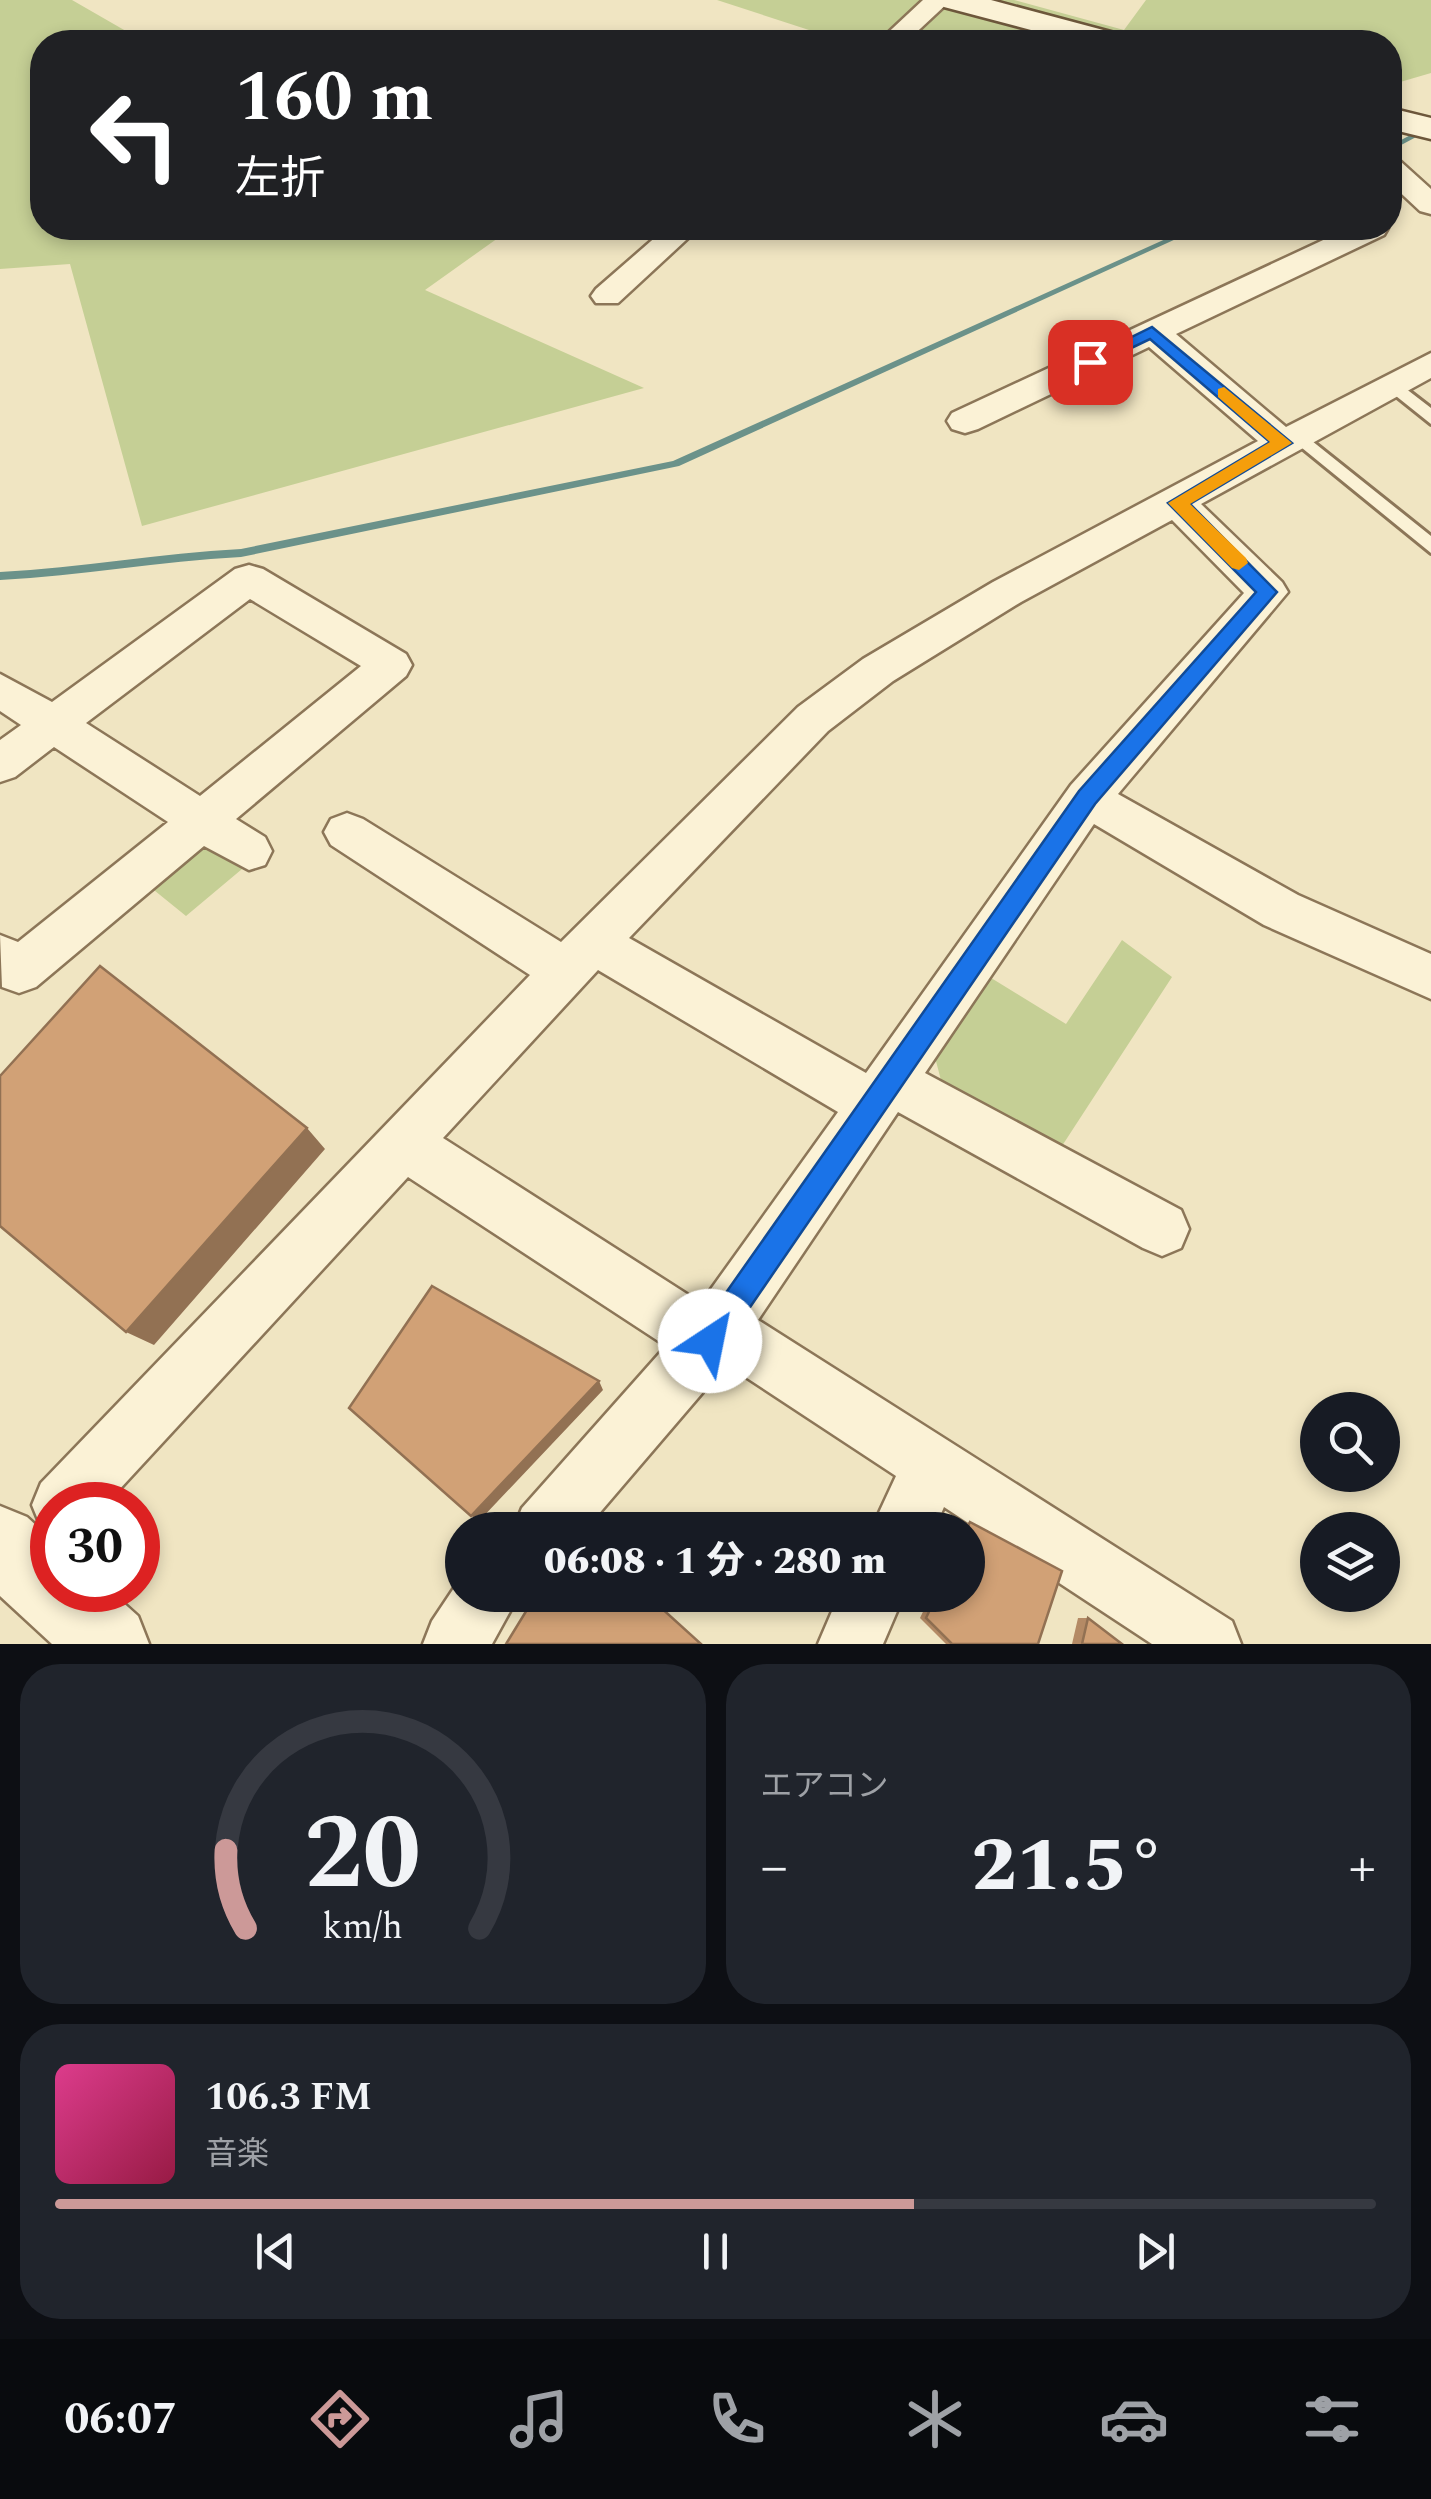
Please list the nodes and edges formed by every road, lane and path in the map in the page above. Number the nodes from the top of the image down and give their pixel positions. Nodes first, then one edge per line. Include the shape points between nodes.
1 (938, 0) edge
2 (955, 0) edge
3 (904, 30) edge
4 (1067, 30) edge
5 (1402, 121) edge
6 (1431, 128) edge
7 (1402, 179) edge
8 (1429, 204) edge
9 (1402, 214) edge
10 (670, 240) edge
11 (1347, 240) edge
12 (607, 296) dead end
13 (1152, 332) junction
14 (1431, 364) edge
15 (1392, 384) junction
16 (1431, 418) edge
17 (965, 420) dead end
18 (1290, 439) junction
19 (1177, 503) junction
20 (1431, 546) edge
21 (0, 690) edge
22 (55, 724) junction
23 (0, 764) edge
24 (1087, 798) junction
25 (204, 821) junction
26 (346, 832) dead end
27 (249, 851) dead end
28 (580, 957) junction
29 (0, 958) edge
30 (1431, 978) edge
31 (881, 1092) junction
32 (406, 1145) junction
33 (1162, 1229) dead end
34 (710, 1341) junction
35 (932, 1463) junction
36 (80, 1482) edge
37 (560, 1512) edge
38 (910, 1512) edge
39 (88, 1612) edge
40 (476, 1612) edge
41 (864, 1612) edge
42 (110, 1644) edge
43 (456, 1644) edge
44 (850, 1644) edge
45 (1208, 1644) edge

1 - 3 street
2 - 4 main road
5 - 6 main road
7 - 8 street
8 - 9 street
10 - 12 street
11 - 13 street
13 - 17 street
13 - 18 street
14 - 15 street
15 - 16 lane
15 - 18 street
18 - 19 street
18 - 20 lane
19 - 24 street via 1268,592
19 - 28 street via 1006,592 812,719
21 - 22 street
22 - 23 street
22 - 25 street
22 - 25 street via 249,579 390,665
24 - 30 street via 1282,910
24 - 31 street
25 - 27 street
25 - 29 street via 18,971
26 - 28 street
28 - 31 street
28 - 32 street
31 - 33 street
31 - 34 street
32 - 34 street
32 - 36 street
34 - 35 street via 747,1344
34 - 37 street
35 - 38 street
35 - 45 street
39 - 42 main road
40 - 43 street
41 - 44 street

